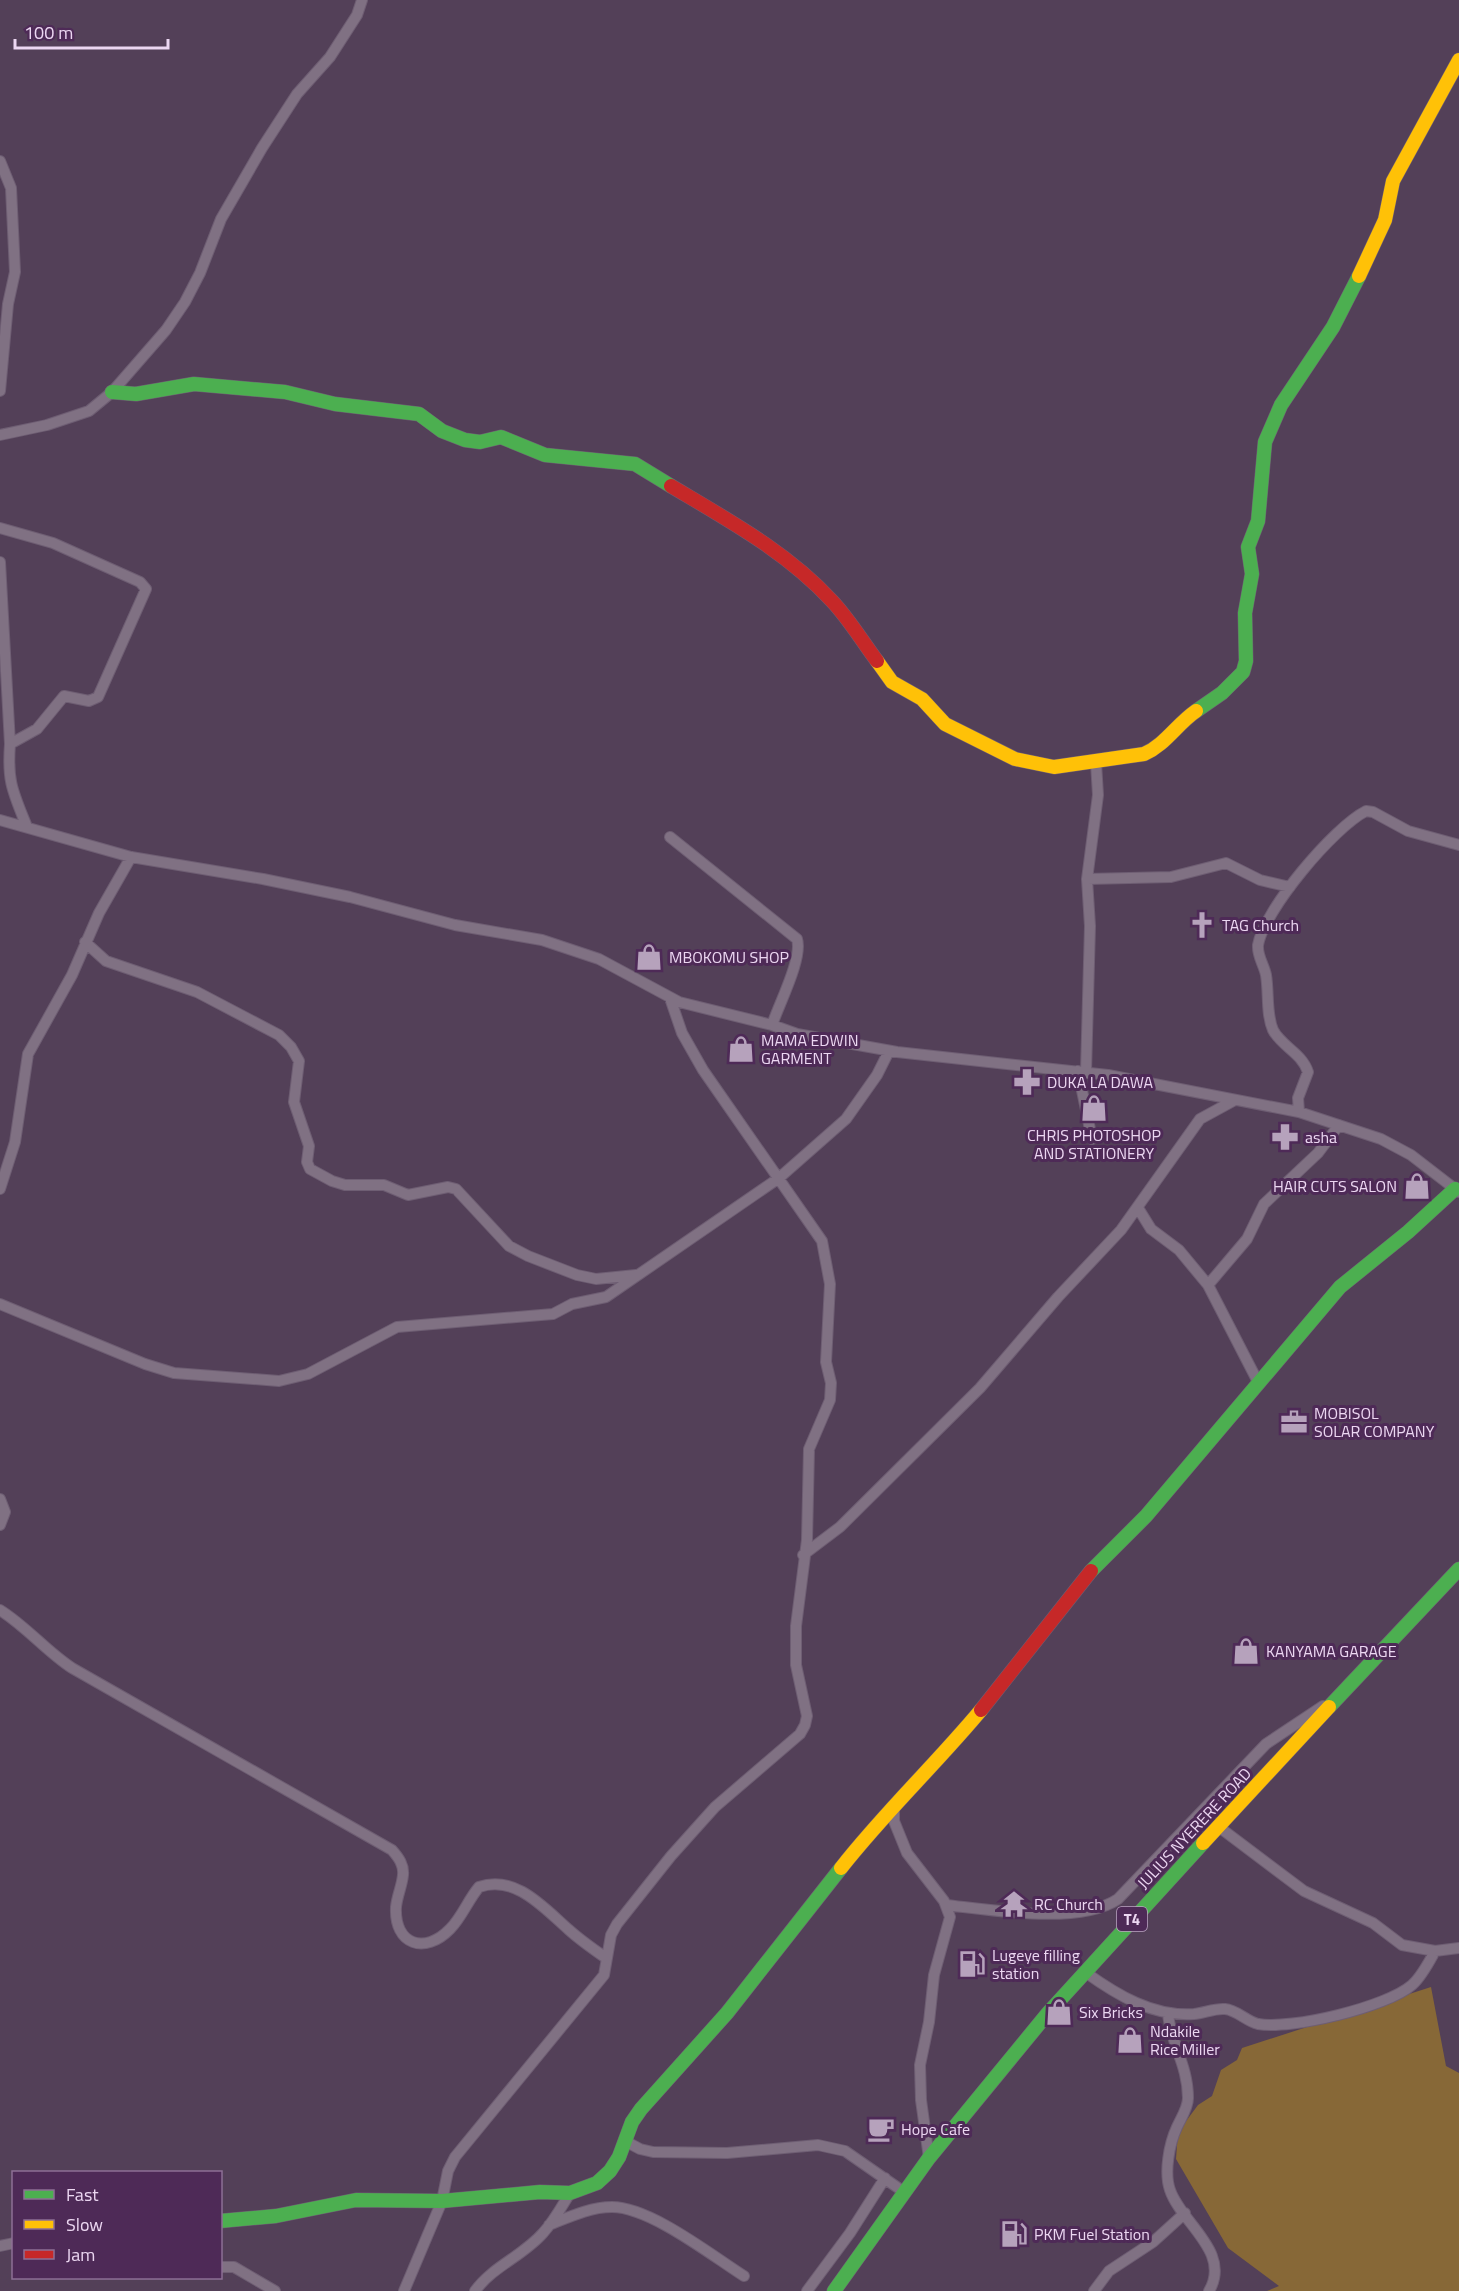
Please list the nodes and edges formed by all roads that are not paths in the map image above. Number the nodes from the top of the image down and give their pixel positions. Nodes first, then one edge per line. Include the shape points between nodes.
1 (362, 0) edge
2 (1459, 60) edge
3 (0, 161) edge
4 (0, 391) edge
5 (112, 392) junction
6 (0, 435) edge
7 (0, 528) edge
8 (0, 562) edge
9 (10, 744) junction
10 (1096, 763) junction
11 (0, 820) edge
12 (27, 827) junction
13 (670, 837) dead end
14 (1459, 845) edge
15 (131, 856) junction
16 (1087, 879) junction
17 (1290, 887) junction
18 (85, 942) junction
19 (670, 998) junction
20 (772, 1025) junction
21 (889, 1051) junction
22 (1082, 1071) junction
23 (1233, 1101) junction
24 (1299, 1112) junction
25 (1339, 1125) junction
26 (1092, 1139) dead end
27 (779, 1178) junction
28 (0, 1189) edge
29 (1457, 1190) edge
30 (1138, 1208) junction
31 (640, 1275) junction
32 (1208, 1285) junction
33 (0, 1304) edge
34 (1258, 1382) junction
35 (0, 1499) edge
36 (0, 1525) edge
37 (803, 1555) junction
38 (1459, 1569) edge
39 (0, 1610) edge
40 (1344, 1694) junction
41 (894, 1808) junction
42 (1218, 1827) junction
43 (946, 1905) junction
44 (1456, 1946) edge
45 (1435, 1951) junction
46 (606, 1958) junction
47 (1085, 1972) junction
48 (1168, 2013) junction
49 (625, 2141) junction
50 (929, 2158) junction
51 (885, 2178) junction
52 (570, 2193) junction
53 (904, 2193) junction
54 (442, 2201) junction
55 (1185, 2213) junction
56 (222, 2221) edge
57 (549, 2225) junction
58 (222, 2267) edge
59 (744, 2276) dead end
60 (275, 2291) edge
61 (404, 2291) edge
62 (475, 2291) edge
63 (807, 2291) edge
64 (834, 2291) edge
65 (1094, 2291) edge
66 (1209, 2291) edge

1 - 5 street via 330,57 297,94 225,211 185,302
2 - 10 main road via 1399,169 1385,220 1339,318 1281,405 1265,442 1258,521 1248,547 1252,574 1245,614 1243,672 1222,693 1183,720 1156,749
3 - 4 street via 11,188 15,272
5 - 6 street via 89,411 73,418
5 - 10 main road via 136,394 194,384 285,392 335,404 419,414 442,431 465,440 480,442 501,437 545,455 635,464 764,542 799,569 833,602 892,682 922,699 945,724 1015,759 1054,767
7 - 9 street via 53,543 146,588 101,693 89,701 63,697 37,729
8 - 9 street
9 - 12 street via 9,782
10 - 16 street via 1098,795
11 - 12 street
12 - 15 street
13 - 20 street via 797,939 797,955
14 - 17 street via 1394,826 1366,811 1325,847
15 - 18 street
15 - 19 street via 263,879 455,925 542,940 599,958
16 - 17 street via 1171,877 1226,863 1260,880
16 - 22 street via 1090,926
17 - 24 street via 1268,920 1258,953 1266,975 1274,1032 1307,1069 1298,1098
18 - 28 street via 72,975 28,1054 15,1142
18 - 31 street via 106,961 197,992 279,1035 291,1047 299,1061 294,1102 309,1146 307,1162 316,1173 345,1185 384,1185 408,1195 448,1186 456,1189 509,1246 528,1256 596,1279
19 - 20 street
19 - 27 street via 682,1034 703,1070
20 - 21 street
21 - 22 street
21 - 27 street via 877,1076 846,1119
22 - 23 street
22 - 26 street
23 - 24 street
23 - 30 street via 1197,1122
24 - 25 street
25 - 29 street via 1381,1139 1411,1155
25 - 32 street via 1318,1153 1264,1204 1247,1239
27 - 31 street
27 - 37 street via 822,1241 830,1284 826,1362 830,1400 809,1449 807,1540
29 - 34 main road via 1340,1287
30 - 32 street via 1151,1229 1179,1250
30 - 37 street via 943,1427 840,1527
31 - 33 street via 606,1298 572,1304 553,1314 397,1327 308,1374 279,1381 174,1372 145,1364
32 - 34 street
34 - 41 main road via 1146,1516 1101,1559 1029,1653
35 - 36 street via 5,1512
37 - 46 street via 796,1665 807,1716 805,1725 800,1734 716,1807 671,1856 617,1924 610,1935
38 - 40 main road, JULIUS NYERERE ROAD / T4
39 - 46 street via 23,1624 55,1657 72,1668 392,1850 402,1863 398,1922 412,1943 424,1945 436,1940 456,1922 479,1887 493,1884 539,1901
40 - 42 main road, JULIUS NYERERE ROAD / T4
40 - 43 street via 1266,1744 1109,1905 1086,1912 1024,1913
41 - 43 street via 894,1821 907,1853
41 - 49 main road via 870,1831 727,2013 641,2109
42 - 45 street via 1319,1900 1373,1923 1402,1946
42 - 47 main road, JULIUS NYERERE ROAD / T4
43 - 50 street via 949,1926 934,1975 920,2065
44 - 45 street
45 - 48 street via 1407,1988 1339,2015 1274,2025 1253,2022 1228,2009
46 - 54 street via 600,1982 462,2145 448,2172
47 - 48 street via 1123,1997
47 - 50 main road, JULIUS NYERERE ROAD / T4
48 - 55 street via 1173,2041 1184,2062 1188,2099 1172,2139 1169,2188
49 - 51 street via 653,2152 735,2153 818,2145 845,2151
49 - 52 main road via 602,2180
50 - 53 main road, JULIUS NYERERE ROAD / T4
51 - 53 street
51 - 63 street
52 - 54 main road
52 - 57 street
53 - 64 main road, JULIUS NYERERE ROAD / T4
54 - 56 main road via 356,2200 276,2216
54 - 61 street
55 - 65 street via 1153,2242 1110,2271
55 - 66 street via 1205,2241 1215,2264
57 - 59 street via 587,2210 613,2207 634,2212 669,2228
57 - 62 street via 522,2252 485,2276
58 - 60 street via 234,2267

